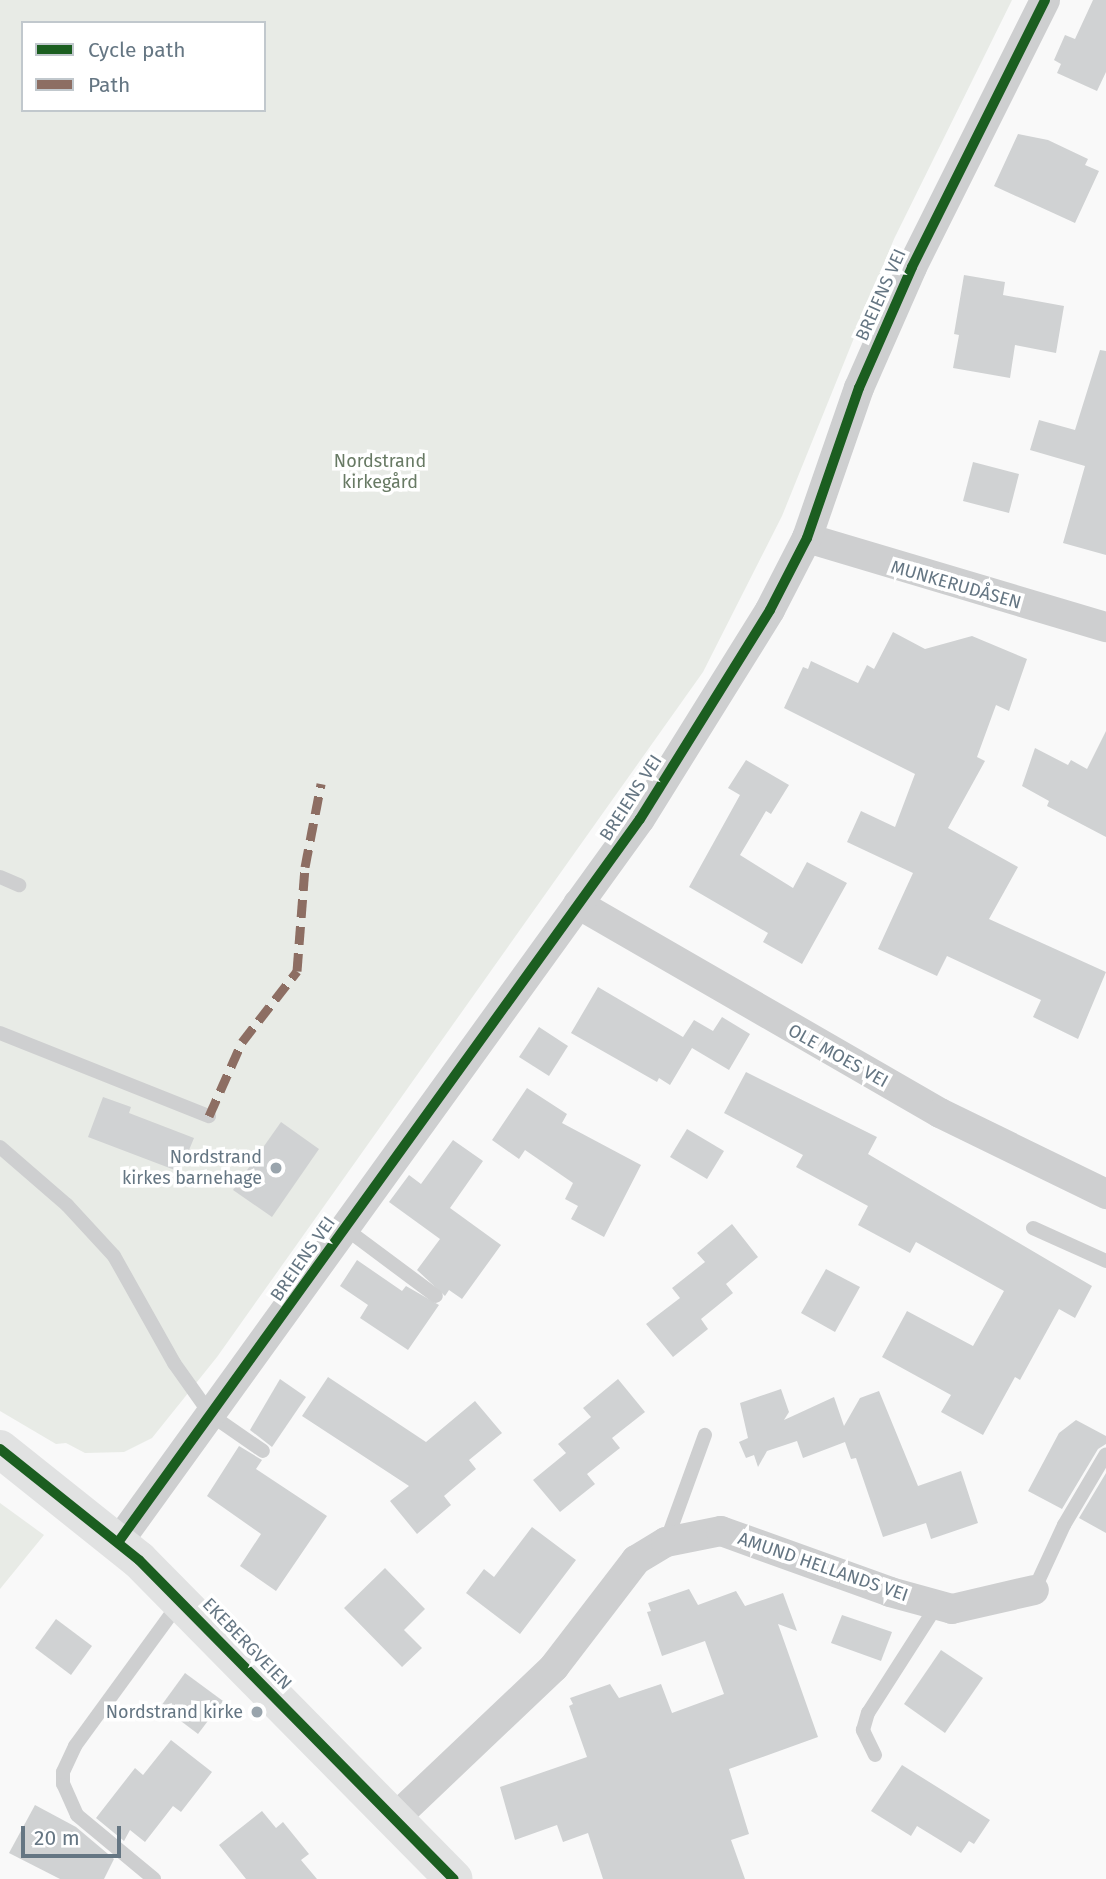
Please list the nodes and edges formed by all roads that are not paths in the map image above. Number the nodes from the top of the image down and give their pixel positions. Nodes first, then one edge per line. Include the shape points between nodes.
1 (1045, 0) edge
2 (807, 538) junction
3 (1106, 626) edge
4 (0, 877) edge
5 (19, 885) dead end
6 (578, 904) junction
7 (0, 1033) edge
8 (209, 1116) dead end
9 (0, 1147) edge
10 (1106, 1194) edge
11 (1033, 1228) dead end
12 (346, 1229) junction
13 (1106, 1261) edge
14 (436, 1296) dead end
15 (211, 1415) junction
16 (705, 1435) dead end
17 (0, 1450) edge
18 (263, 1451) dead end
19 (1106, 1454) edge
20 (119, 1541) junction
21 (666, 1542) junction
22 (1034, 1590) joint
23 (181, 1601) junction
24 (937, 1605) junction
25 (875, 1755) dead end
26 (394, 1819) junction
27 (154, 1879) edge
28 (454, 1879) edge

1 - 2 street, BREIENS VEI via 907,279 859,388
2 - 3 street, MUNKERUDÅSEN
2 - 6 street, BREIENS VEI via 770,610 640,819
4 - 5 lane
6 - 10 street, OLE MOES VEI via 940,1113
6 - 12 street, BREIENS VEI
7 - 8 lane
9 - 15 lane via 67,1205 114,1256 174,1363
11 - 13 lane
12 - 14 lane, BREIENS VEI
12 - 15 street, BREIENS VEI
15 - 18 lane
15 - 20 street, BREIENS VEI
16 - 21 lane
17 - 20 main road, EKEBERGVEIEN
19 - 22 lane via 1064,1525
20 - 23 main road, EKEBERGVEIEN
21 - 24 street, AMUND HELLANDS VEI via 693,1533 721,1531
21 - 26 street, AMUND HELLANDS VEI via 636,1560 554,1667
22 - 24 street, AMUND HELLANDS VEI via 962,1608
23 - 26 main road, EKEBERGVEIEN
23 - 27 lane via 75,1746 63,1772 63,1784 77,1815
24 - 25 lane via 868,1713 863,1730
26 - 28 main road, EKEBERGVEIEN

